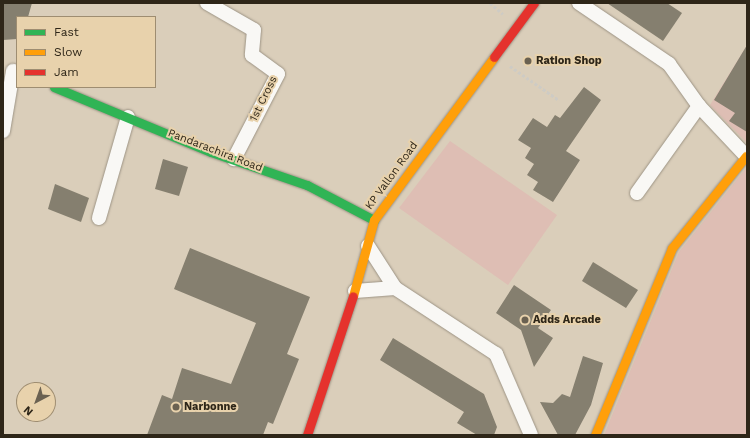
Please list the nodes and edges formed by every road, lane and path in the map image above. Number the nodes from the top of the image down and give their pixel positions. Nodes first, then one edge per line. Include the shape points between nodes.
1 (207, 3) edge
2 (534, 3) edge
3 (579, 3) edge
4 (495, 56) junction
5 (11, 70) edge
6 (56, 88) edge
7 (559, 100) dead end
8 (699, 106) junction
9 (128, 117) junction
10 (3, 131) edge
11 (747, 157) edge
12 (234, 159) junction
13 (638, 193) dead end
14 (99, 218) dead end
15 (374, 220) junction
16 (368, 246) junction
17 (396, 288) junction
18 (355, 291) junction
19 (307, 435) edge
20 (532, 435) edge
21 (595, 435) edge

1 - 12 street, 1st Cross via 254,30 252,55 278,74
2 - 4 street, KP Vallon Road
3 - 8 street via 669,64
4 - 7 path
4 - 15 street, KP Vallon Road
5 - 10 street
6 - 9 street, Pandarachira Road
8 - 11 street
8 - 13 street
9 - 12 street, Pandarachira Road
9 - 14 street
11 - 21 street via 672,248
12 - 15 street, Pandarachira Road via 307,185
15 - 16 street, KP Vallon Road
16 - 17 street
16 - 18 street, KP Vallon Road
17 - 18 street
17 - 20 street via 496,354
18 - 19 street, KP Vallon Road

